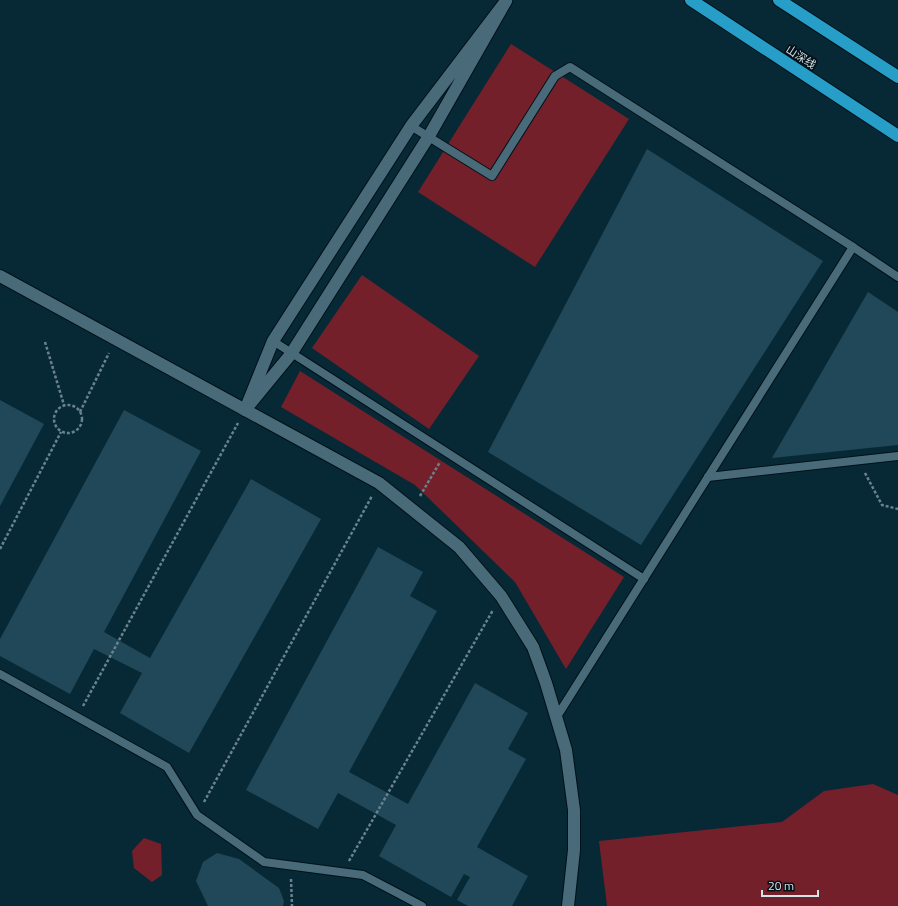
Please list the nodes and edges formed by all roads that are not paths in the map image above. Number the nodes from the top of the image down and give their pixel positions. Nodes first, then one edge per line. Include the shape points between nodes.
1 (691, 0) edge
2 (779, 0) edge
3 (506, 1) edge
4 (898, 77) edge
5 (411, 126) junction
6 (429, 136) junction
7 (898, 136) edge
8 (853, 247) junction
9 (0, 276) edge
10 (898, 277) edge
11 (273, 341) junction
12 (292, 354) junction
13 (245, 410) junction
14 (898, 456) edge
15 (708, 477) junction
16 (644, 580) junction
17 (0, 674) edge
18 (556, 718) junction
19 (422, 906) edge
20 (568, 906) edge

1 - 7 highway, 山深线
2 - 4 highway
3 - 5 street
3 - 6 street
5 - 6 lane
5 - 11 street
6 - 8 lane via 492,176 555,76 570,67
6 - 12 street
8 - 10 lane
8 - 15 lane
9 - 13 street
11 - 12 lane
11 - 13 street
12 - 13 street
12 - 16 lane
13 - 18 street via 379,484 459,547 501,596 533,647
14 - 15 lane
15 - 16 lane
16 - 18 lane
17 - 19 lane via 168,767 197,815 264,862 363,875
18 - 20 street via 566,750 574,810 574,850

